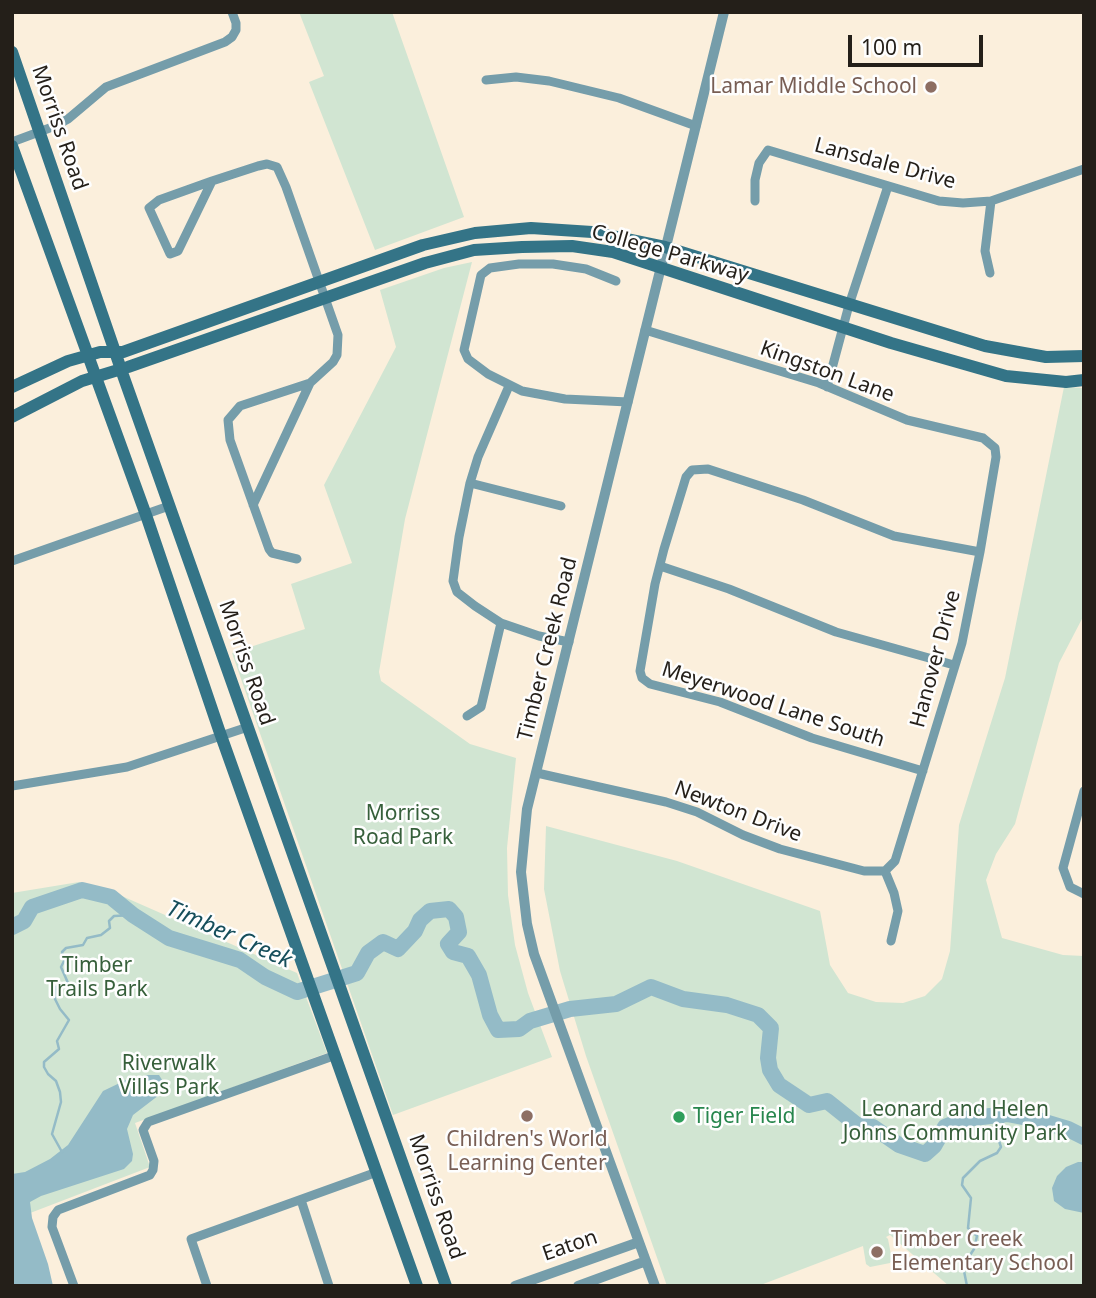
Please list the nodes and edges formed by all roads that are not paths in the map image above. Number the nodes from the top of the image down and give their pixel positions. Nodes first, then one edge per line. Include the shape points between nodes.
1 (232, 12) edge
2 (724, 12) edge
3 (12, 52) edge
4 (486, 80) dead end
5 (696, 126) junction
6 (39, 132) junction
7 (12, 144) edge
8 (1084, 169) edge
9 (212, 181) junction
10 (888, 186) junction
11 (755, 201) dead end
12 (991, 201) junction
13 (665, 247) junction
14 (660, 268) junction
15 (990, 273) dead end
16 (318, 281) junction
17 (616, 281) dead end
18 (325, 298) junction
19 (849, 305) junction
20 (844, 327) junction
21 (645, 330) junction
22 (117, 352) junction
23 (87, 356) junction
24 (1084, 356) edge
25 (121, 370) junction
26 (95, 377) junction
27 (1084, 380) edge
28 (310, 383) junction
29 (509, 386) junction
30 (12, 387) edge
31 (827, 387) junction
32 (628, 402) junction
33 (12, 417) edge
34 (995, 448) joint
35 (470, 483) junction
36 (253, 505) junction
37 (169, 506) junction
38 (561, 506) dead end
39 (146, 515) junction
40 (980, 552) junction
41 (297, 559) dead end
42 (12, 561) edge
43 (660, 566) junction
44 (501, 623) junction
45 (569, 642) junction
46 (954, 666) junction
47 (467, 716) dead end
48 (248, 727) junction
49 (222, 737) junction
50 (923, 771) junction
51 (537, 773) junction
52 (12, 786) edge
53 (1084, 791) edge
54 (885, 872) junction
55 (1081, 893) edge
56 (891, 941) dead end
57 (336, 1055) junction
58 (377, 1172) junction
59 (301, 1200) junction
60 (639, 1242) junction
61 (646, 1261) junction
62 (74, 1286) edge
63 (207, 1286) edge
64 (329, 1286) edge
65 (417, 1286) edge
66 (446, 1286) edge
67 (514, 1286) edge
68 (578, 1286) edge
69 (655, 1286) edge

1 - 6 street via 236,30 225,43 106,87 68,119
2 - 5 street, Timber Creek Road
3 - 6 main road, Morriss Road
4 - 5 street via 549,81 619,98
5 - 13 street, Timber Creek Road
6 - 7 street
6 - 22 main road, Morriss Road
7 - 23 main road
8 - 12 street, Lansdale Drive
9 - 9 street via 149,208 170,254 178,251
9 - 16 street via 267,164 277,167
10 - 11 street, Lansdale Drive via 768,150 759,163
10 - 12 street, Lansdale Drive via 939,201
10 - 19 street
12 - 15 street via 985,251
13 - 14 street, Timber Creek Road
13 - 16 main road, College Parkway via 592,232 531,228 475,233 423,245
13 - 19 main road, College Parkway
14 - 18 main road, College Parkway via 572,246 474,250
14 - 20 main road, College Parkway
14 - 21 street, Timber Creek Road
16 - 18 street
16 - 22 main road, College Parkway
17 - 29 street via 586,269 553,264 489,268 481,275 464,350 468,359
18 - 25 main road, College Parkway
18 - 28 street via 338,335 337,355
19 - 20 street
19 - 24 main road, College Parkway via 985,346 1046,357
20 - 27 main road, College Parkway via 1006,376
20 - 31 street
21 - 31 street, Kingston Lane
21 - 32 street, Timber Creek Road
22 - 23 main road, College Parkway
22 - 25 main road, Morriss Road
23 - 26 main road
23 - 30 main road, College Parkway
25 - 26 main road, College Parkway
25 - 37 main road, Morriss Road
26 - 33 main road, College Parkway
26 - 39 main road
28 - 36 street
28 - 36 street via 240,405 228,420 230,440
29 - 32 street via 565,399
29 - 35 street
31 - 34 street, Kingston Lane via 907,420 983,438
32 - 45 street, Timber Creek Road
34 - 40 street, Hanover Drive
35 - 38 street
35 - 44 street via 453,581 457,592
36 - 41 street via 270,551
37 - 39 street
37 - 48 main road, Morriss Road
39 - 42 street
39 - 49 main road
40 - 43 street via 894,536 708,469 692,470 686,477
40 - 46 street, Hanover Drive
43 - 46 street via 836,632
43 - 50 street, Meyerwood Lane South via 642,678 812,738
44 - 45 street
44 - 47 street via 481,707
45 - 51 street, Timber Creek Road
46 - 50 street, Hanover Drive
48 - 49 street
48 - 66 main road, Morriss Road
49 - 52 street via 127,767
49 - 57 main road
50 - 54 street, Hanover Drive via 895,862
51 - 54 street, Newton Drive via 666,802 780,849 864,872
51 - 60 street, Timber Creek Road via 527,809 521,872 531,943
53 - 55 street via 1063,867 1070,887
54 - 56 street via 898,911
57 - 58 main road
57 - 62 street via 148,1122 143,1130 154,1161 150,1175 58,1210 53,1217 52,1227
58 - 59 street
58 - 65 main road
59 - 63 street via 191,1238
59 - 64 street
60 - 61 street, Timber Creek Road
60 - 67 street, Eaton
61 - 68 street, Eaton
61 - 69 street, Timber Creek Road

